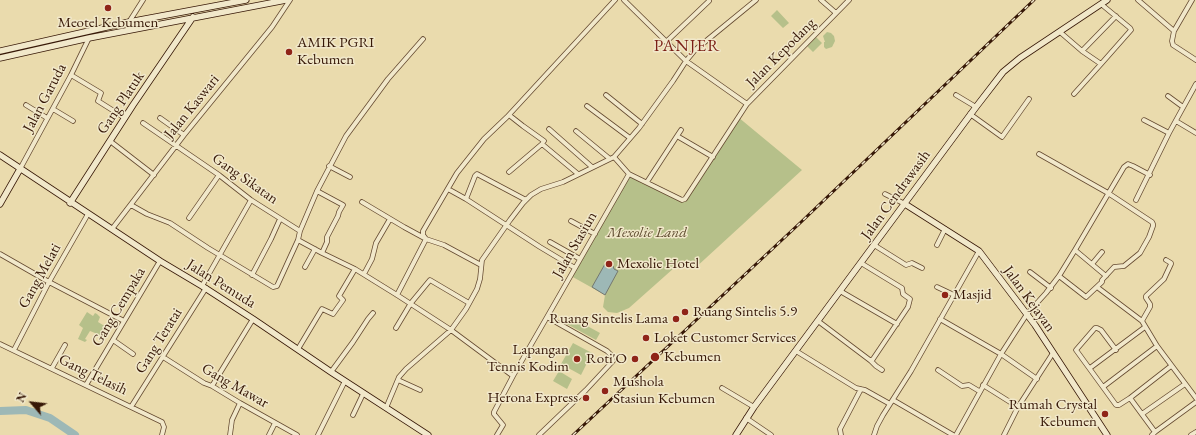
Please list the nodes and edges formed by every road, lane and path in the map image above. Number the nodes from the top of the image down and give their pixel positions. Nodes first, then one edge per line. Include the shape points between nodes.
1 (143, 0) edge
2 (246, 0) edge
3 (286, 0) edge
4 (290, 0) edge
5 (615, 0) edge
6 (624, 0) edge
7 (756, 0) edge
8 (821, 0) edge
9 (849, 0) edge
10 (1107, 0) edge
11 (1138, 0) edge
12 (1192, 0) edge
13 (710, 1) edge
14 (1101, 4) junction
15 (836, 13) junction
16 (1116, 16) junction
17 (194, 17) junction
18 (129, 22) junction
19 (1174, 31) junction
20 (1060, 32) junction
21 (89, 38) junction
22 (423, 39) dead end
23 (666, 42) junction
24 (0, 51) edge
25 (1082, 51) junction
26 (0, 58) edge
27 (1196, 60) edge
28 (686, 61) junction
29 (1101, 64) junction
30 (71, 76) junction
31 (1196, 84) edge
32 (1074, 94) dead end
33 (606, 95) dead end
34 (956, 95) dead end
35 (1168, 96) dead end
36 (1029, 99) dead end
37 (747, 104) junction
38 (26, 105) dead end
39 (587, 106) dead end
40 (976, 107) junction
41 (1183, 107) junction
42 (53, 109) junction
43 (509, 114) junction
44 (970, 114) junction
45 (48, 118) junction
46 (125, 118) junction
47 (160, 118) dead end
48 (1144, 120) dead end
49 (73, 121) dead end
50 (143, 122) dead end
51 (1176, 122) junction
52 (642, 124) junction
53 (549, 129) dead end
54 (681, 130) dead end
55 (576, 131) dead end
56 (1169, 133) junction
57 (1196, 133) edge
58 (184, 135) junction
59 (678, 136) junction
60 (630, 138) junction
61 (110, 141) junction
62 (542, 144) junction
63 (176, 146) junction
64 (1039, 154) dead end
65 (0, 155) edge
66 (713, 157) junction
67 (612, 158) junction
68 (329, 166) junction
69 (592, 167) junction
70 (20, 169) junction
71 (509, 172) dead end
72 (578, 174) junction
73 (629, 174) junction
74 (154, 175) junction
75 (1150, 175) junction
76 (219, 176) junction
77 (350, 177) dead end
78 (647, 182) junction
79 (448, 189) junction
80 (317, 191) junction
81 (1108, 193) junction
82 (885, 194) dead end
83 (466, 199) junction
84 (251, 200) junction
85 (526, 200) junction
86 (1136, 200) dead end
87 (362, 202) dead end
88 (70, 203) junction
89 (0, 204) edge
90 (905, 204) junction
91 (131, 205) junction
92 (88, 214) junction
93 (189, 218) dead end
94 (280, 219) junction
95 (390, 219) junction
96 (571, 221) dead end
97 (506, 225) junction
98 (112, 229) junction
99 (945, 229) junction
100 (300, 231) junction
101 (595, 234) junction
102 (426, 239) junction
103 (298, 240) junction
104 (550, 242) dead end
105 (874, 245) junction
106 (937, 245) dead end
107 (315, 249) junction
108 (1075, 250) junction
109 (979, 251) junction
110 (1102, 252) dead end
111 (322, 253) junction
112 (0, 254) edge
113 (220, 256) junction
114 (580, 259) junction
115 (1166, 260) dead end
116 (160, 261) junction
117 (861, 263) junction
118 (1092, 264) junction
119 (481, 265) junction
120 (305, 267) dead end
121 (575, 268) junction
122 (922, 268) dead end
123 (354, 269) junction
124 (1030, 272) dead end
125 (364, 274) junction
126 (252, 275) junction
127 (1059, 276) junction
128 (1106, 276) junction
129 (49, 282) junction
130 (937, 286) dead end
131 (204, 287) junction
132 (1097, 287) junction
133 (1051, 288) junction
134 (840, 291) junction
135 (397, 294) junction
136 (954, 295) junction
137 (411, 303) junction
138 (469, 303) junction
139 (373, 313) dead end
140 (1027, 314) junction
141 (547, 317) junction
142 (253, 319) junction
143 (940, 319) junction
144 (124, 321) junction
145 (818, 321) junction
146 (1142, 321) junction
147 (896, 324) junction
148 (1145, 327) junction
149 (396, 328) dead end
150 (451, 330) junction
151 (113, 340) junction
152 (0, 344) edge
153 (65, 345) dead end
154 (1156, 346) junction
155 (298, 349) junction
156 (14, 350) junction
157 (1116, 350) junction
158 (796, 351) junction
159 (133, 354) dead end
160 (1001, 354) junction
161 (1054, 354) junction
162 (163, 357) junction
163 (871, 361) junction
164 (1171, 366) junction
165 (52, 368) junction
166 (1090, 368) junction
167 (882, 370) dead end
168 (938, 370) dead end
169 (331, 372) junction
170 (513, 376) junction
171 (1037, 379) junction
172 (398, 380) junction
173 (345, 381) junction
174 (1185, 384) junction
175 (86, 385) junction
176 (983, 385) junction
177 (212, 386) junction
178 (1103, 387) junction
179 (722, 388) dead end
180 (861, 389) junction
181 (420, 390) dead end
182 (979, 390) junction
183 (363, 394) junction
184 (1130, 398) junction
185 (1196, 398) edge
186 (892, 402) junction
187 (1196, 402) edge
188 (240, 403) junction
189 (132, 407) junction
190 (1018, 407) junction
191 (386, 408) junction
192 (754, 408) junction
193 (1142, 414) junction
194 (353, 415) dead end
195 (746, 418) junction
196 (275, 423) junction
197 (1196, 432) edge
198 (1153, 434) edge
199 (162, 435) edge
200 (230, 435) edge
201 (269, 435) edge
202 (297, 435) edge
203 (318, 435) edge
204 (428, 435) edge
205 (497, 435) edge
206 (539, 435) edge
207 (736, 435) edge
208 (771, 435) edge
209 (841, 435) edge
210 (874, 435) edge
211 (954, 435) edge
212 (1004, 435) edge
213 (1107, 435) edge
214 (1192, 435) edge

1 - 18 street
2 - 18 main road
3 - 17 main road
4 - 58 street, Jalan Kaswari via 268,32
5 - 43 street
6 - 23 street
7 - 28 street via 695,50
8 - 15 street
9 - 15 street, Jalan Kepodang
10 - 14 main road, Jalan Cendrawasih
11 - 19 street
12 - 19 street
13 - 23 street
14 - 16 street
14 - 20 main road, Jalan Cendrawasih
15 - 37 street, Jalan Kepodang
16 - 25 street
16 - 29 street via 1131,30
17 - 21 main road
17 - 46 main road, Gang Platuk
18 - 24 main road
19 - 27 street via 1173,45
20 - 25 street
20 - 40 main road, Jalan Cendrawasih via 1003,72
21 - 26 main road
21 - 30 street, Jalan Garuda
22 - 68 street via 388,79 346,136
23 - 28 street
25 - 29 street
28 - 37 street
28 - 52 street
29 - 32 street
30 - 42 street, Jalan Garuda
30 - 46 street via 102,93 98,101
31 - 41 street
33 - 52 street
34 - 40 street
35 - 41 street
36 - 44 street via 1002,137
37 - 66 street
38 - 45 street
39 - 60 street
40 - 44 main road, Jalan Cendrawasih
41 - 51 street
42 - 45 street, Jalan Garuda
42 - 49 street
43 - 62 street via 544,141
43 - 79 street via 484,139 457,173
44 - 90 main road, Jalan Cendrawasih
45 - 70 street, Jalan Garuda
46 - 61 main road, Gang Platuk
47 - 58 street
48 - 56 street
50 - 63 street, Gang Sikatan
51 - 56 street
51 - 57 street
52 - 60 street
53 - 69 street
54 - 59 street
55 - 67 street
56 - 75 street
58 - 63 street, Jalan Kaswari
59 - 66 street
59 - 78 street
60 - 67 street
61 - 74 street
61 - 88 main road, Gang Platuk
62 - 71 street
62 - 72 street
63 - 74 street, Jalan Kaswari
63 - 76 street, Gang Sikatan
64 - 81 street
65 - 70 main road, Jalan Pemuda
66 - 78 street via 684,200
67 - 69 street
67 - 73 street
68 - 77 street
68 - 80 street
69 - 72 street
70 - 88 main road, Jalan Pemuda
70 - 89 main road
72 - 85 street via 531,194
73 - 78 street
73 - 101 street, Jalan Stasiun
74 - 91 street, Jalan Kaswari
75 - 81 street via 1128,164
75 - 86 street
76 - 84 street, Gang Sikatan
76 - 93 street
79 - 83 street
79 - 102 street via 423,231
80 - 100 street
80 - 111 street via 343,205
81 - 108 street
81 - 128 street via 1152,222 1153,226 1140,253 1124,266 1114,267
82 - 90 street
83 - 85 street via 477,174
83 - 97 street
84 - 94 street, Gang Sikatan
84 - 113 street, Gang Teratai
85 - 97 street
87 - 95 street
88 - 92 main road, Jalan Pemuda
90 - 99 main road, Jalan Kejayan
90 - 105 main road, Jalan Cendrawasih
91 - 98 street, Jalan Kaswari
91 - 113 street via 170,223
92 - 98 main road, Jalan Pemuda
92 - 129 street, Gang Melati
94 - 100 street, Gang Sikatan
94 - 126 street
95 - 102 street
95 - 125 street via 376,243
96 - 101 street
97 - 119 street
97 - 121 street
98 - 116 main road, Jalan Pemuda
99 - 106 street
99 - 109 main road, Jalan Kejayan
100 - 103 street
101 - 114 street, Jalan Stasiun
102 - 119 street
102 - 135 street
103 - 107 street
103 - 126 street via 275,288
104 - 114 street
105 - 117 main road, Jalan Cendrawasih
105 - 122 street via 906,265 912,263
107 - 111 street
107 - 120 street
108 - 118 street
108 - 127 street
109 - 136 street
109 - 140 main road, Jalan Kejayan
110 - 118 street
111 - 123 street
112 - 129 street
113 - 126 street
113 - 131 street, Gang Teratai
114 - 121 street, Jalan Stasiun
115 - 146 street via 1171,264 1164,279 1146,296 1150,307
116 - 131 main road, Jalan Pemuda
116 - 144 street, Gang Cempaka
117 - 134 main road, Jalan Cendrawasih
117 - 147 street via 902,288 903,294 910,299 908,307
118 - 128 street
119 - 138 street via 480,279
121 - 141 street, Jalan Stasiun
123 - 125 street
123 - 155 street via 339,296 343,299 333,314 322,309
124 - 133 street
125 - 135 street
127 - 132 street via 1085,297
127 - 133 street
128 - 132 street
129 - 144 street
129 - 156 street, Gang Melati
130 - 136 street
131 - 142 main road, Jalan Pemuda
131 - 162 street, Gang Teratai
132 - 146 street
133 - 140 street
134 - 145 main road, Jalan Cendrawasih
134 - 147 street
135 - 137 street
136 - 143 street
137 - 138 street via 430,280
137 - 149 street
137 - 150 street
138 - 150 street
139 - 169 street
140 - 160 street
140 - 161 main road, Jalan Kejayan
141 - 170 street, Jalan Stasiun
141 - 206 street via 607,351 614,361
142 - 155 main road, Jalan Pemuda
142 - 177 street
143 - 160 street
143 - 186 street
144 - 151 street, Gang Cempaka
145 - 158 main road, Jalan Cendrawasih
145 - 163 street
146 - 148 street
147 - 163 street
148 - 154 street
148 - 157 street
150 - 170 street
150 - 172 street via 406,369
151 - 159 street
151 - 175 street, Gang Cempaka
152 - 156 street, Gang Telasih
153 - 165 street
154 - 164 street
154 - 178 street
155 - 169 main road, Jalan Pemuda
156 - 165 street, Gang Telasih
157 - 166 street
157 - 166 street via 1101,330 1095,328 1076,349
158 - 180 street
158 - 192 main road, Jalan Cendrawasih
160 - 171 street
160 - 176 street
161 - 171 street
161 - 213 main road, Jalan Kejayan
162 - 177 street, Gang Mawar
162 - 189 street, Gang Teratai
163 - 167 street
164 - 174 street
164 - 184 street
165 - 175 street, Gang Telasih
166 - 178 street
168 - 182 street via 962,386 969,385
169 - 173 main road, Jalan Pemuda
170 - 205 street, Jalan Stasiun via 494,412 503,425
171 - 190 street
172 - 181 street
172 - 191 street
173 - 183 main road, Jalan Pemuda
173 - 203 street
174 - 185 street
174 - 193 street
175 - 189 street, Gang Telasih
176 - 182 street
176 - 190 street
177 - 188 street, Gang Mawar
178 - 184 street via 1118,406
179 - 192 street
180 - 186 street
180 - 209 street via 840,429
182 - 211 street
183 - 191 main road, Jalan Pemuda
183 - 194 street
184 - 193 street
186 - 210 street
186 - 211 street
187 - 198 street
188 - 196 street, Gang Mawar
188 - 200 street via 232,420
189 - 199 street, Gang Telasih via 162,422
190 - 212 street
191 - 204 main road, Jalan Pemuda
192 - 195 main road, Jalan Cendrawasih
193 - 198 street
195 - 207 main road, Jalan Cendrawasih
195 - 208 street
196 - 201 street
196 - 202 street, Gang Mawar
197 - 214 street

